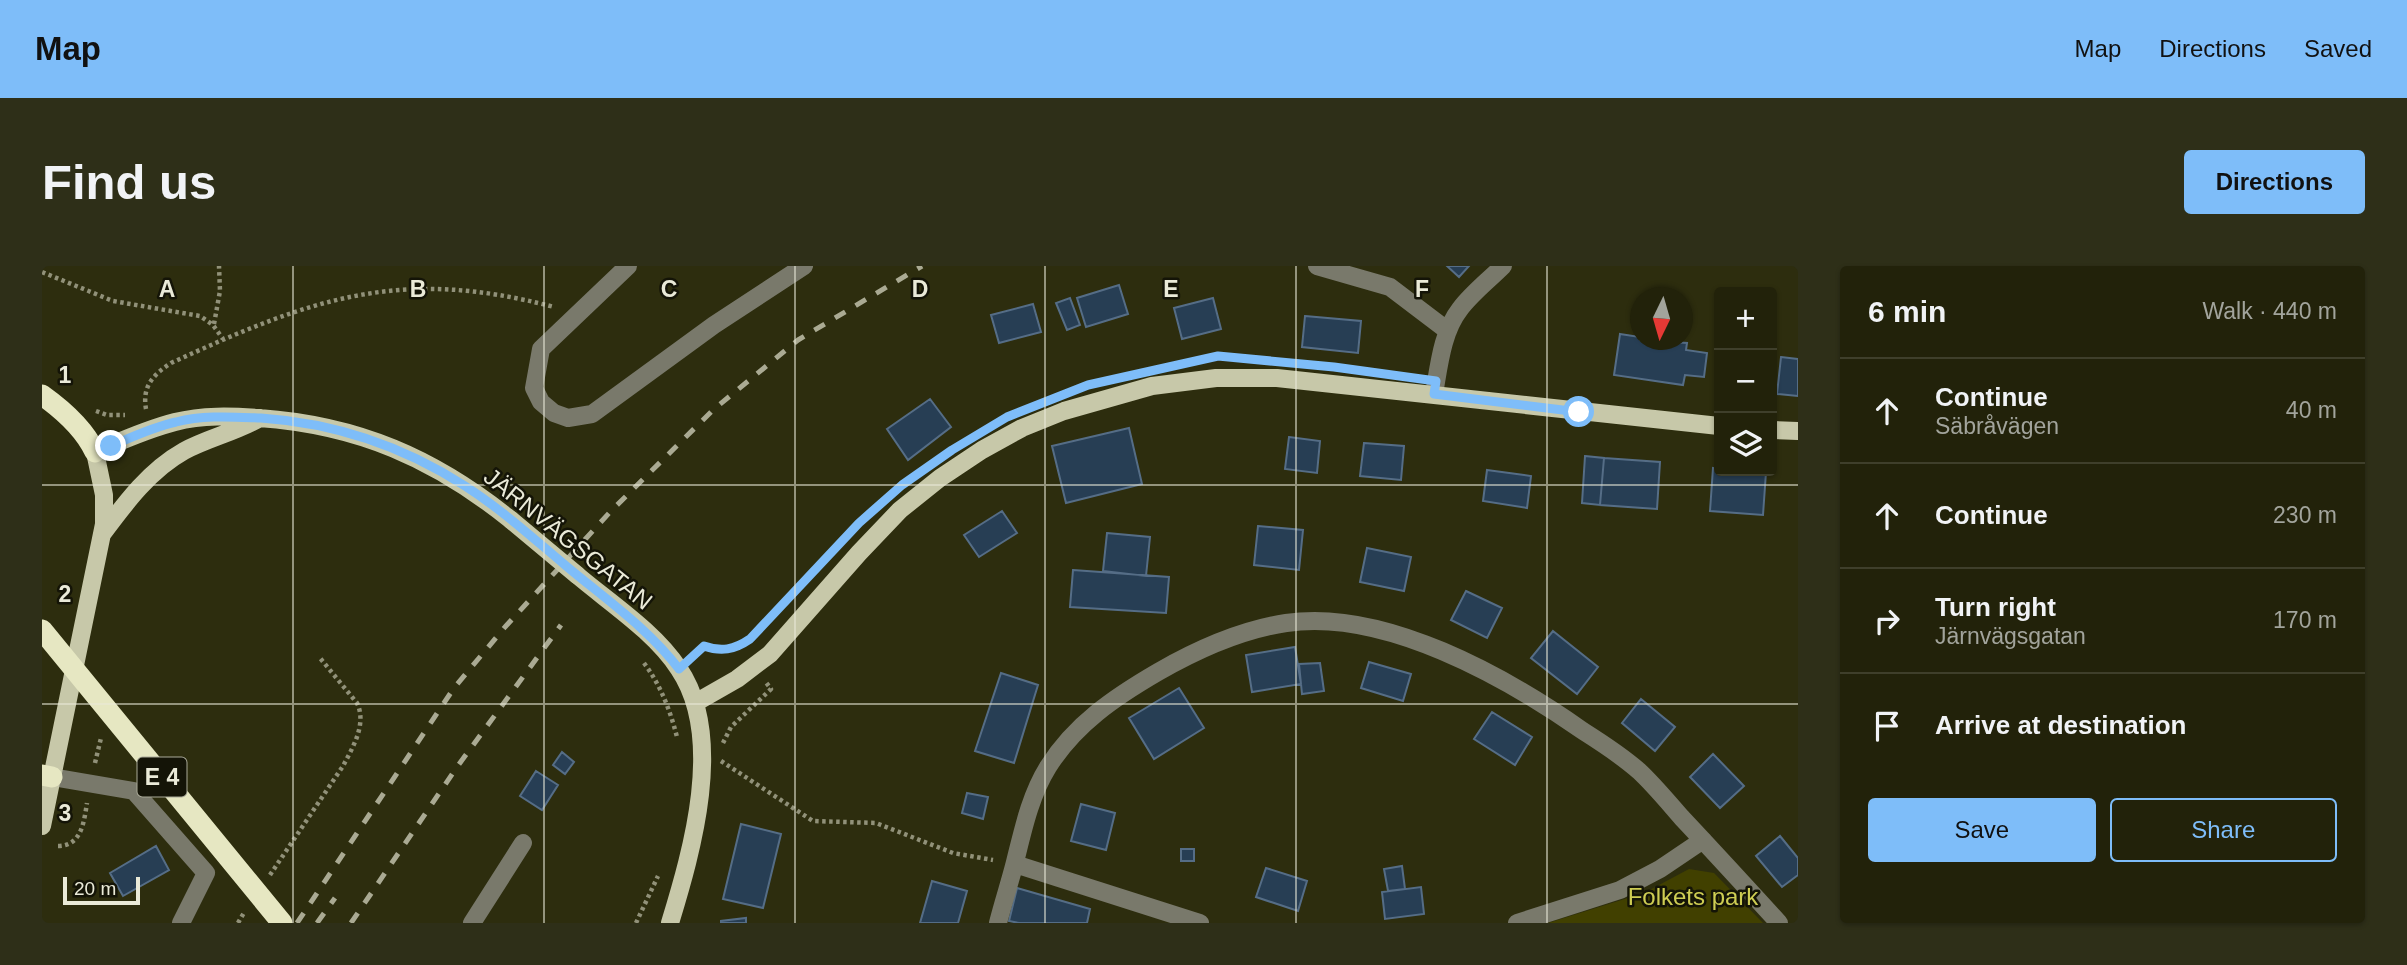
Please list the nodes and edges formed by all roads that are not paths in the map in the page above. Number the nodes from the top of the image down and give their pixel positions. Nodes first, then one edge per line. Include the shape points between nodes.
1 (628, 266) edge
2 (804, 266) edge
3 (1317, 266) edge
4 (1503, 266) edge
5 (1448, 331) junction
6 (1434, 394) junction
7 (42, 395) edge
8 (260, 418) junction
9 (1714, 426) edge
10 (1777, 430) edge
11 (1798, 431) edge
12 (95, 452) junction
13 (102, 534) junction
14 (42, 631) edge
15 (695, 702) junction
16 (47, 776) edge
17 (42, 827) edge
18 (1703, 840) junction
19 (523, 843) dead end
20 (1015, 864) junction
21 (181, 923) edge
22 (282, 923) edge
23 (472, 923) edge
24 (670, 923) edge
25 (998, 923) edge
26 (1200, 923) edge
27 (1517, 923) edge
28 (1779, 923) edge

1 - 2 street via 541,349 534,388 554,413 568,418 592,414
3 - 5 street via 1390,287
4 - 5 street via 1459,310
5 - 6 street
6 - 9 main road
6 - 15 main road via 1277,378 1216,378 1152,386 1043,419 982,450 900,510 770,654
7 - 12 highway via 70,417
8 - 12 main road, JÄRNVÄGSGATAN via 219,416 176,422
8 - 13 main road via 168,461 127,501
8 - 15 main road, JÄRNVÄGSGATAN, bridge via 313,424 385,444 466,486 651,637 679,669
10 - 11 main road
12 - 13 main road via 104,495
13 - 16 main road
14 - 22 highway, E 4, bridge
15 - 24 main road, JÄRNVÄGSGATAN via 701,750 698,810 686,873
16 - 17 main road
16 - 21 street via 134,791 206,873
18 - 20 street via 1639,771 1545,704 1501,679 1397,635 1357,625 1312,622 1232,636 1180,660 1089,718 1065,742 1033,796
18 - 27 street via 1620,890
18 - 28 street
19 - 23 street
20 - 25 street
20 - 26 street

